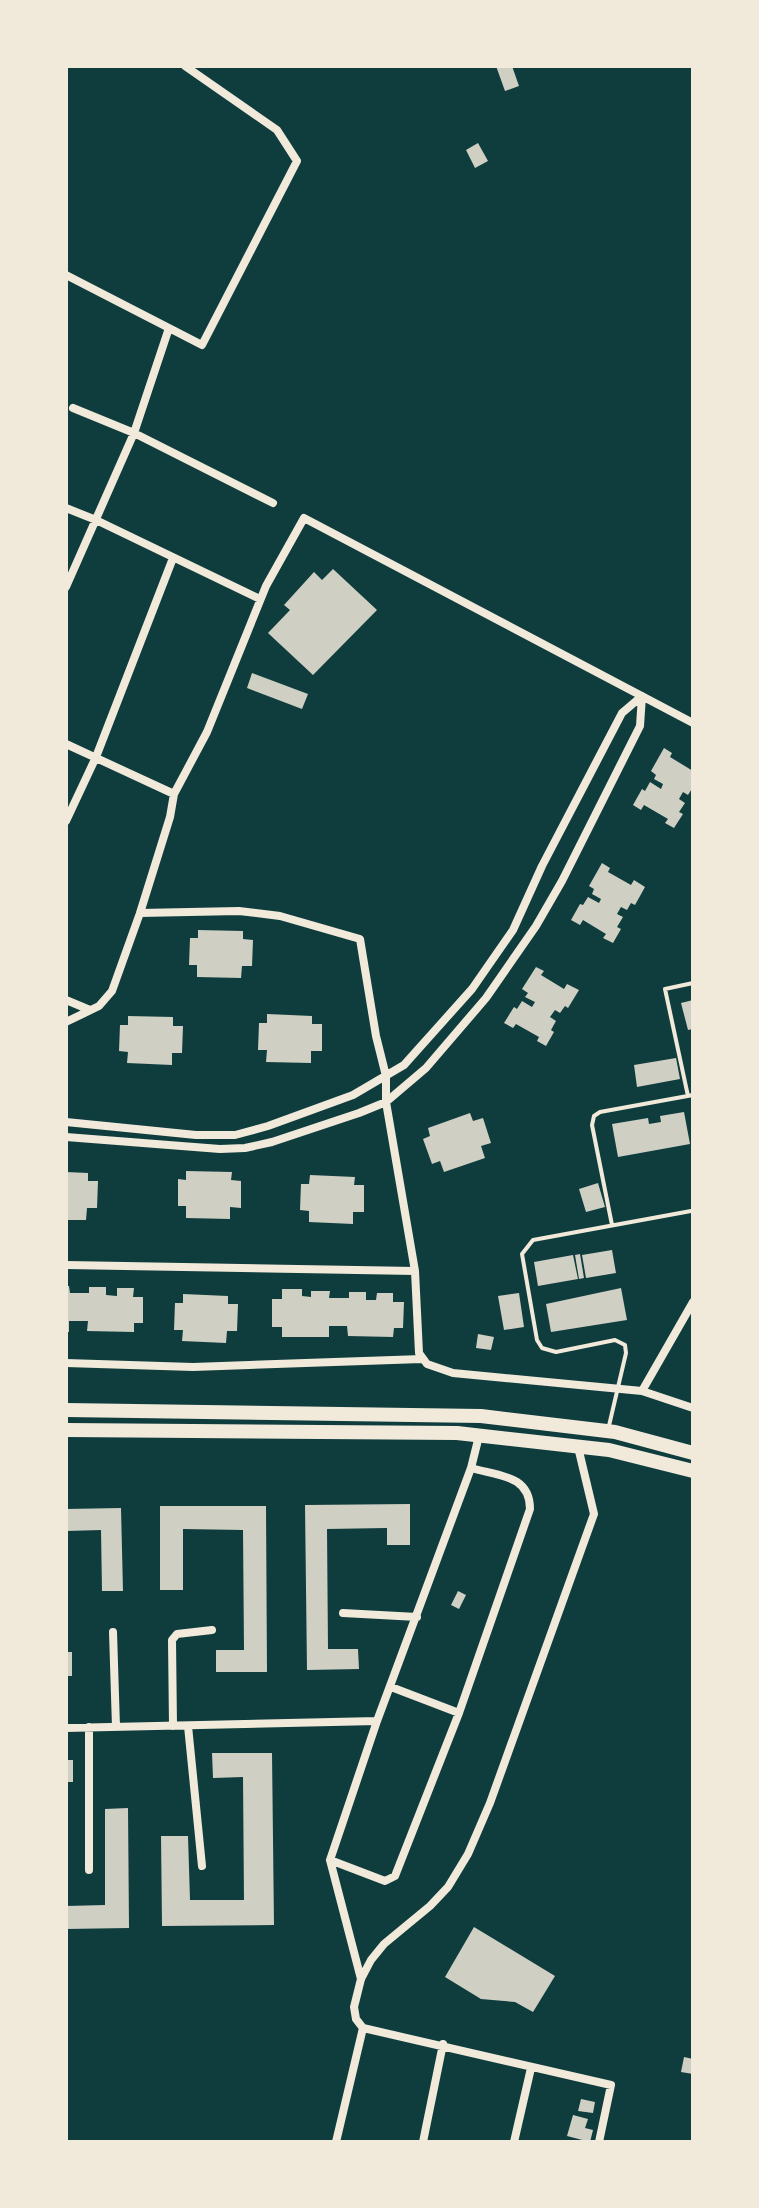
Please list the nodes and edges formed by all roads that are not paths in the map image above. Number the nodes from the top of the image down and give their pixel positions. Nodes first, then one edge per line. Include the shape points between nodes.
1 (185, 66) edge
2 (66, 275) edge
3 (169, 328) junction
4 (73, 408) dead end
5 (134, 433) junction
6 (273, 503) dead end
7 (66, 508) edge
8 (96, 520) junction
9 (173, 558) junction
10 (66, 587) edge
11 (260, 599) junction
12 (642, 696) junction
13 (693, 723) edge
14 (66, 744) edge
15 (96, 757) junction
16 (174, 794) junction
17 (66, 821) edge
18 (140, 913) junction
19 (693, 983) edge
20 (66, 1000) edge
21 (90, 1010) junction
22 (66, 1022) edge
23 (386, 1076) junction
24 (691, 1096) edge
25 (386, 1102) junction
26 (66, 1122) edge
27 (66, 1137) edge
28 (691, 1211) dead end
29 (612, 1225) junction
30 (66, 1265) edge
31 (415, 1271) junction
32 (693, 1302) edge
33 (422, 1359) junction
34 (66, 1363) edge
35 (618, 1388) junction
36 (642, 1391) junction
37 (693, 1408) edge
38 (66, 1410) edge
39 (66, 1430) edge
40 (607, 1431) junction
41 (479, 1436) junction
42 (578, 1447) junction
43 (693, 1453) edge
44 (471, 1468) junction
45 (693, 1471) edge
46 (343, 1613) dead end
47 (417, 1617) junction
48 (212, 1630) dead end
49 (113, 1632) dead end
50 (391, 1687) junction
51 (459, 1713) junction
52 (377, 1721) junction
53 (173, 1726) junction
54 (188, 1726) junction
55 (89, 1727) junction
56 (116, 1727) junction
57 (66, 1728) edge
58 (330, 1860) junction
59 (202, 1866) dead end
60 (89, 1870) dead end
61 (361, 1979) junction
62 (363, 2028) junction
63 (443, 2044) junction
64 (531, 2068) junction
65 (336, 2142) edge
66 (423, 2142) edge
67 (514, 2142) edge
68 (599, 2142) edge

1 - 3 street via 277,130 297,161 202,345
2 - 3 street
3 - 5 street
4 - 5 street
5 - 6 street
5 - 8 street
7 - 8 street
8 - 9 street
8 - 10 street
9 - 11 street
9 - 15 street
11 - 12 street via 304,518
11 - 16 street via 207,732
12 - 13 street
12 - 23 street via 622,713 513,930 472,989 404,1065
12 - 25 street via 640,726 536,926 476,1010 426,1068
14 - 15 street
15 - 16 street
15 - 17 street
16 - 18 street
18 - 21 street via 112,991
18 - 23 street via 266,914 360,939
19 - 24 lane via 665,989
20 - 21 street
21 - 22 street
23 - 25 street
23 - 26 street via 353,1095 235,1135
24 - 29 lane via 594,1116
25 - 27 street via 245,1148
25 - 31 street
28 - 29 lane
29 - 35 lane via 533,1240 521,1261 539,1344 556,1352 619,1340 626,1349
30 - 31 street
31 - 33 street
32 - 36 street
33 - 34 street via 193,1367
33 - 35 street via 453,1373
35 - 36 street
35 - 40 lane
36 - 37 street
38 - 40 highway via 481,1416
39 - 41 highway
40 - 43 highway
41 - 42 highway
41 - 44 street
42 - 45 highway
42 - 61 street via 594,1514 490,1803 448,1887 384,1944
44 - 47 street
44 - 51 street via 525,1486 530,1509
46 - 47 street
47 - 50 street
48 - 53 street via 177,1634 172,1640
49 - 56 street
50 - 51 street
50 - 52 street
51 - 58 street via 395,1876 385,1881
52 - 54 street
52 - 58 street
53 - 54 street
53 - 56 street
54 - 59 street
55 - 56 street
55 - 57 street
55 - 60 street
58 - 61 street
61 - 62 street via 354,2007
62 - 63 street
62 - 65 street
63 - 64 street
63 - 66 street
64 - 67 street
64 - 68 street via 611,2085

